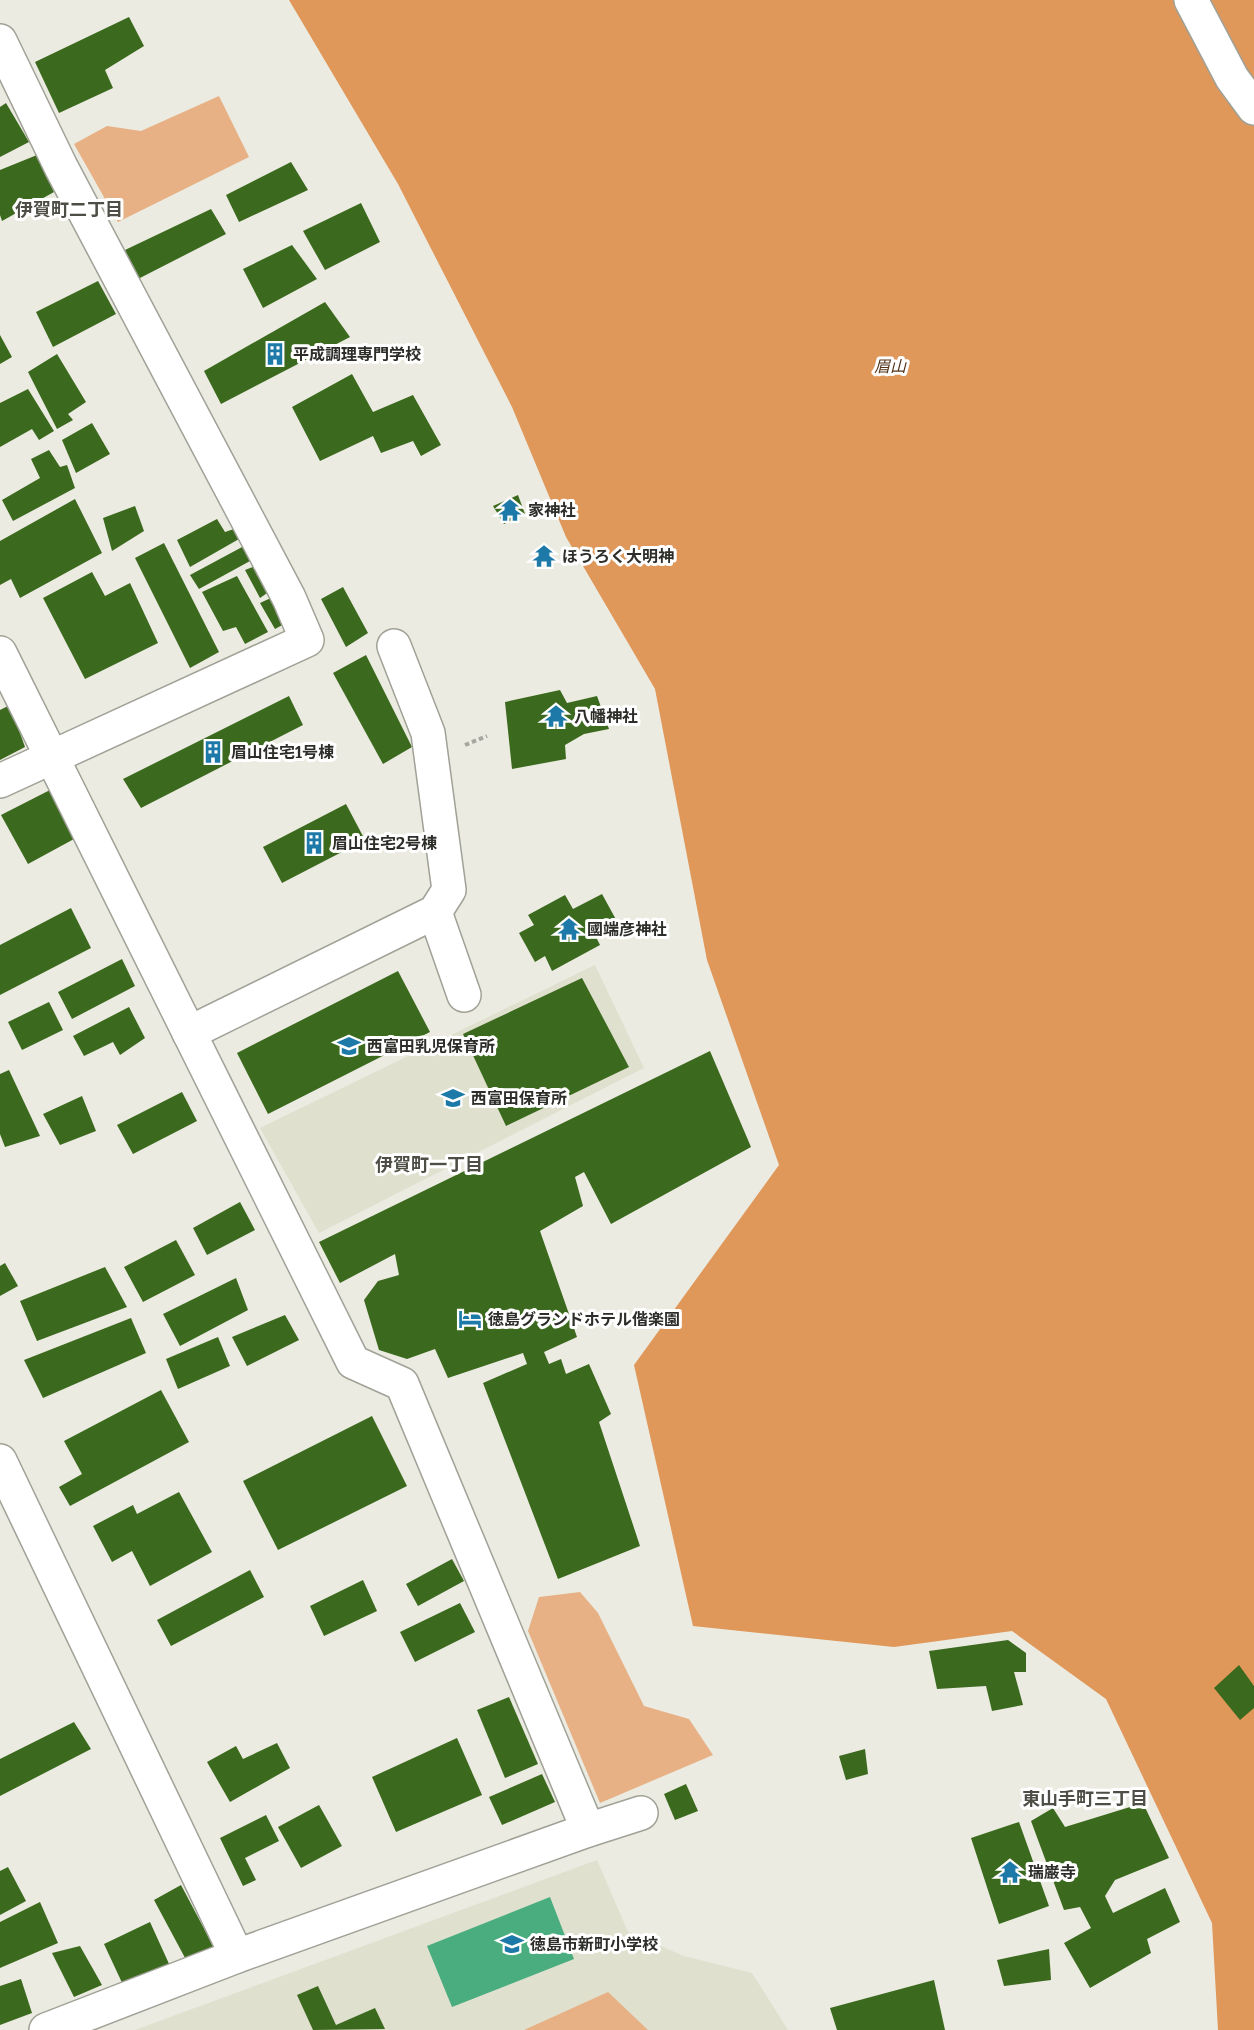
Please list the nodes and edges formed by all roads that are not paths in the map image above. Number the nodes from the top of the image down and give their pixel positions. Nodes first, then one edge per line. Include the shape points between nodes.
1 (1191, 0) edge
2 (0, 41) edge
3 (1254, 108) edge
4 (394, 646) dead end
5 (0, 653) edge
6 (50, 757) junction
7 (0, 781) edge
8 (435, 912) junction
9 (464, 995) dead end
10 (189, 1033) junction
11 (0, 1461) edge
12 (641, 1813) dead end
13 (588, 1830) junction
14 (237, 1956) junction
15 (46, 2030) edge

1 - 3 street via 1232,78
2 - 6 street via 61,167 289,598 307,640
4 - 8 street via 428,734 449,890
5 - 6 street
6 - 7 street
6 - 10 street
8 - 9 street
8 - 10 street
10 - 13 street via 353,1362 402,1384
11 - 14 street
12 - 13 street
13 - 14 street
14 - 15 street

